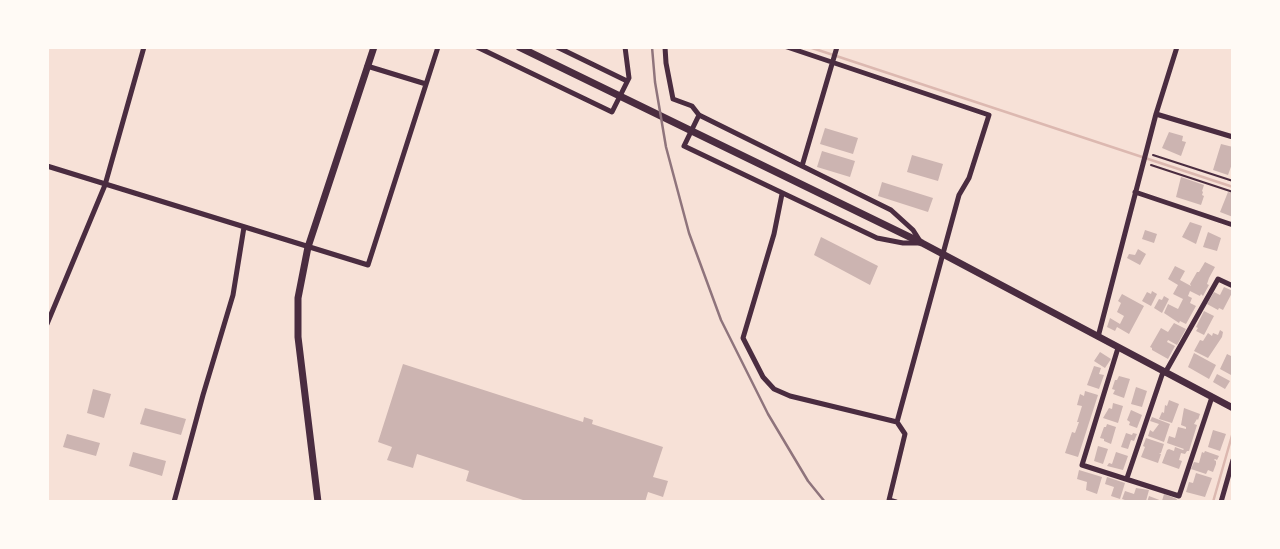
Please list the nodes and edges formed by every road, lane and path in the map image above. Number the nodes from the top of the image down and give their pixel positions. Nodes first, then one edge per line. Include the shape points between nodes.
1 (144, 47) edge
2 (374, 47) edge
3 (438, 47) edge
4 (477, 47) edge
5 (519, 47) edge
6 (557, 47) edge
7 (625, 47) edge
8 (665, 47) edge
9 (788, 47) edge
10 (1177, 47) edge
11 (834, 56) edge
12 (367, 66) junction
13 (626, 83) junction
14 (426, 84) junction
15 (1156, 114) junction
16 (699, 115) junction
17 (1233, 137) edge
18 (1144, 158) junction
19 (47, 166) edge
20 (802, 166) junction
21 (1233, 181) edge
22 (105, 185) junction
23 (1135, 192) junction
24 (1233, 192) edge
25 (782, 194) junction
26 (1233, 225) edge
27 (244, 227) junction
28 (922, 243) junction
29 (308, 247) junction
30 (942, 254) junction
31 (1233, 286) edge
32 (47, 324) edge
33 (1098, 338) junction
34 (1118, 348) junction
35 (1164, 373) junction
36 (1212, 397) junction
37 (1233, 408) edge
38 (897, 422) junction
39 (1233, 460) edge
40 (1127, 478) junction
41 (174, 502) edge
42 (318, 502) edge
43 (896, 502) edge
44 (1221, 502) edge

1 - 22 street
2 - 12 street
3 - 14 street
4 - 13 street via 612,112
5 - 28 street
6 - 13 street
7 - 13 street
8 - 16 street via 674,99 692,106
9 - 11 street
10 - 15 street
11 - 20 street
11 - 30 street via 989,115
12 - 14 street
12 - 29 street
14 - 29 street via 368,265
15 - 17 street
15 - 18 street
16 - 20 street
16 - 25 street via 684,146
18 - 21 path
18 - 23 street
18 - 24 path
19 - 22 street
20 - 28 street via 891,210
22 - 27 street
22 - 32 street
23 - 26 street
23 - 33 street
25 - 28 street via 877,238
25 - 38 street via 743,338 762,377 790,396
27 - 29 street
27 - 41 street via 233,296
28 - 30 street
29 - 42 street via 298,298 298,337
30 - 33 street
30 - 38 street
31 - 35 street via 1218,279
33 - 34 street
34 - 35 street
34 - 40 street via 1082,465
35 - 36 street
35 - 40 street
36 - 37 street
36 - 40 street via 1179,496
38 - 43 street via 905,433 889,499
39 - 44 street

